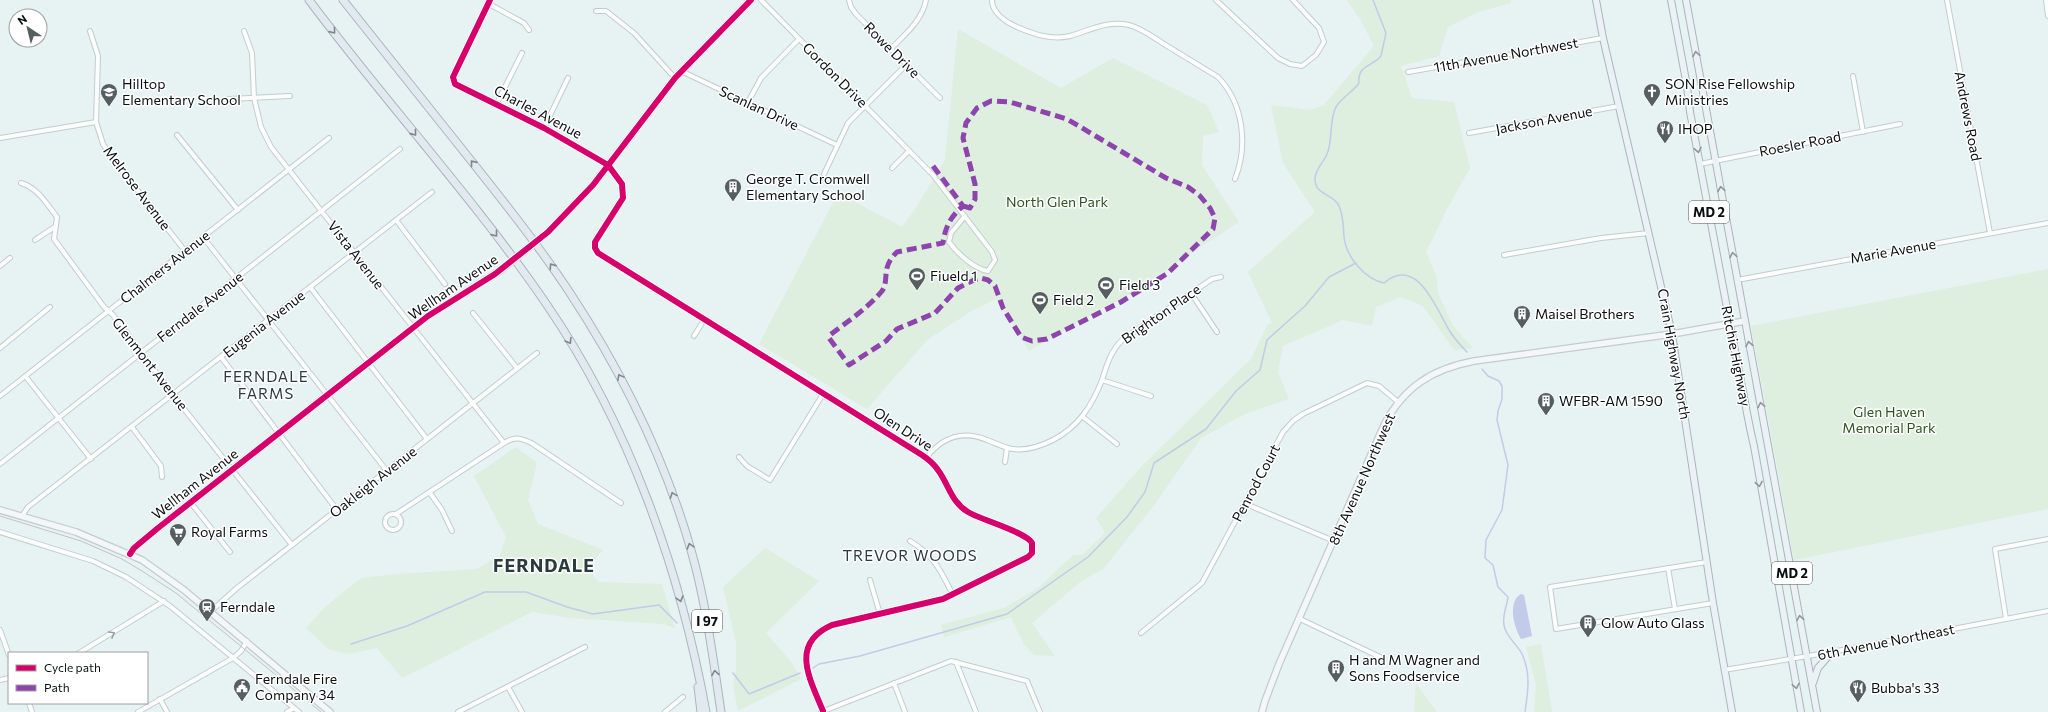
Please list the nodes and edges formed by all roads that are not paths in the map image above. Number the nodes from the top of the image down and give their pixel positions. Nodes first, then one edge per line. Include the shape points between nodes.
1 (310, 0) edge
2 (343, 0) edge
3 (751, 0) edge
4 (760, 0) edge
5 (849, 0) edge
6 (926, 0) edge
7 (992, 0) edge
8 (1216, 0) edge
9 (1293, 0) edge
10 (1596, 0) edge
11 (1672, 0) edge
12 (1686, 0) edge
13 (1947, 0) edge
14 (2046, 0) edge
15 (489, 2) edge
16 (596, 11) dead end
17 (2048, 16) edge
18 (528, 30) dead end
19 (90, 31) dead end
20 (244, 31) dead end
21 (1603, 38) junction
22 (798, 39) junction
23 (891, 49) junction
24 (522, 54) dead end
25 (906, 65) junction
26 (681, 71) junction
27 (1408, 72) dead end
28 (1853, 76) dead end
29 (568, 78) dead end
30 (675, 78) junction
31 (290, 96) dead end
32 (254, 98) junction
33 (940, 98) dead end
34 (229, 99) dead end
35 (497, 103) junction
36 (748, 104) junction
37 (865, 105) junction
38 (1618, 106) junction
39 (96, 122) junction
40 (1900, 124) dead end
41 (544, 128) junction
42 (1863, 132) junction
43 (1469, 133) dead end
44 (177, 135) dead end
45 (0, 138) edge
46 (329, 138) dead end
47 (837, 145) junction
48 (400, 149) dead end
49 (909, 151) junction
50 (1715, 161) junction
51 (1700, 164) junction
52 (608, 165) junction
53 (892, 168) dead end
54 (290, 170) junction
55 (824, 174) dead end
56 (1235, 179) dead end
57 (21, 183) dead end
58 (432, 192) dead end
59 (238, 210) junction
60 (321, 211) junction
61 (965, 216) junction
62 (396, 220) junction
63 (2048, 223) edge
64 (56, 226) junction
65 (1650, 233) junction
66 (1990, 233) junction
67 (203, 237) junction
68 (35, 240) dead end
69 (186, 251) junction
70 (354, 253) junction
71 (1504, 255) dead end
72 (10, 258) dead end
73 (0, 266) edge
74 (1220, 277) dead end
75 (235, 279) junction
76 (1737, 280) junction
77 (445, 284) dead end
78 (310, 287) junction
79 (1191, 293) junction
80 (50, 307) dead end
81 (109, 311) junction
82 (473, 313) dead end
83 (704, 320) junction
84 (267, 321) junction
85 (1745, 321) junction
86 (1730, 324) junction
87 (413, 328) junction
88 (1217, 332) dead end
89 (1672, 334) junction
90 (694, 336) dead end
91 (0, 348) edge
92 (141, 353) junction
93 (536, 353) dead end
94 (221, 357) junction
95 (368, 364) junction
96 (517, 368) junction
97 (26, 377) junction
98 (1102, 380) junction
99 (823, 394) junction
100 (173, 395) junction
101 (0, 396) edge
102 (328, 396) junction
103 (1151, 396) dead end
104 (1398, 402) junction
105 (472, 404) junction
106 (1083, 416) junction
107 (58, 418) junction
108 (132, 427) junction
109 (280, 434) junction
110 (427, 439) junction
111 (504, 443) junction
112 (1117, 444) dead end
113 (1007, 448) junction
114 (739, 457) dead end
115 (926, 458) junction
116 (91, 459) junction
117 (1005, 462) dead end
118 (0, 464) edge
119 (233, 470) junction
120 (387, 471) junction
121 (162, 477) dead end
122 (430, 493) junction
123 (191, 503) junction
124 (621, 503) dead end
125 (1246, 504) junction
126 (0, 510) edge
127 (337, 510) junction
128 (396, 514) dead end
129 (22, 516) junction
130 (452, 531) dead end
131 (0, 532) edge
132 (2048, 539) edge
133 (910, 541) dead end
134 (1334, 541) junction
135 (292, 545) junction
136 (230, 552) dead end
137 (130, 554) junction
138 (1707, 562) junction
139 (1668, 568) junction
140 (870, 580) dead end
141 (953, 595) junction
142 (164, 601) junction
143 (1713, 603) junction
144 (1675, 610) junction
145 (2048, 611) edge
146 (210, 612) junction
147 (880, 614) junction
148 (1300, 619) junction
149 (2006, 619) junction
150 (0, 630) edge
151 (1141, 634) dead end
152 (246, 641) junction
153 (585, 647) dead end
154 (8, 652) edge
155 (81, 652) edge
156 (1832, 652) junction
157 (1380, 657) dead end
158 (1807, 657) junction
159 (233, 658) junction
160 (1791, 660) junction
161 (956, 662) junction
162 (697, 664) junction
163 (1724, 670) junction
164 (894, 683) junction
165 (1812, 685) junction
166 (508, 687) junction
167 (683, 697) dead end
168 (160, 699) junction
169 (294, 708) junction
170 (832, 710) edge
171 (138, 712) edge
172 (167, 712) edge
173 (287, 712) edge
174 (299, 712) edge
175 (330, 712) edge
176 (458, 712) edge
177 (522, 712) edge
178 (665, 712) edge
179 (701, 712) edge
180 (706, 712) edge
181 (721, 712) edge
182 (822, 712) edge
183 (905, 712) edge
184 (976, 712) edge
185 (1040, 712) edge
186 (1262, 712) edge
187 (1732, 712) edge
188 (1801, 712) edge
189 (1817, 712) edge

1 -> 162 highway, I 97 via 506,248 548,306 583,364 614,422 645,496 678,592
181 -> 2 highway, I 97 via 703,599 690,548 652,441 621,378 570,293 528,233
3 - 26 street, Wellham Avenue
4 - 22 street, Gordon Drive
5 - 23 street, Rowe Drive via 856,14
6 - 23 street via 916,23
7 - 56 street via 996,13 1007,22 1048,38 1070,36 1095,26 1130,26 1147,33 1218,78 1227,86 1234,99 1242,130 1241,164
8 - 9 street via 1278,58 1302,66 1316,55 1324,42 1319,28
10 - 21 main road, Crain Highway North
11 -> 51 main road, Ritchie Highway / MD 2
50 -> 12 main road, Ritchie Highway / MD 2
13 - 66 street, Andrews Road
14 - 17 street
15 - 18 street via 524,23
15 - 35 street, Charles Avenue via 453,77 455,84
16 - 30 street via 606,11 634,33
19 - 39 street, Melrose Avenue via 98,56
20 - 32 street, Vista Avenue via 252,53
21 - 27 street, 11th Avenue Northwest
21 - 38 main road, Crain Highway North
22 - 36 street via 761,78
22 - 37 street, Gordon Drive
23 - 25 street, Rowe Drive
24 - 35 street
25 - 33 street, Rowe Drive
25 - 37 street
26 - 30 street, Wellham Avenue
26 - 36 street, Scanlan Drive
28 - 42 street
29 - 41 street
30 - 52 street, Wellham Avenue
31 - 32 street
32 - 34 street
32 - 54 street, Vista Avenue via 261,127 271,147
35 - 41 street, Charles Avenue
36 - 47 street, Scanlan Drive
37 - 47 street via 848,123
37 - 49 street, Gordon Drive
38 - 43 street, Jackson Avenue
38 - 65 main road, Crain Highway North
39 - 45 street
39 - 69 street, Melrose Avenue via 103,144 110,155
40 - 42 street, Roesler Road
41 - 52 street, Charles Avenue
42 - 50 street, Roesler Road
44 - 59 street
46 - 54 street, Chalmers Avenue
47 - 55 street
48 - 60 street, Ferndale Avenue
49 - 53 street
49 - 61 street, Gordon Drive via 934,174
50 - 51 street, Roesler Road
76 -> 50 main road, Ritchie Highway / MD 2
51 - 86 main road, Ritchie Highway / MD 2
52 - 83 street, Olen Drive via 622,184 623,198 596,242 596,251
52 - 87 street, Wellham Avenue, bridge via 580,200 548,232 501,270
54 - 59 street, Chalmers Avenue
54 - 60 street, Vista Avenue
57 - 64 street, Glenmont Avenue via 37,190 57,217
58 - 62 street, Eugenia Avenue
59 - 67 street, Chalmers Avenue
60 - 70 street, Vista Avenue
60 - 75 street, Ferndale Avenue
61 - 61 street, Gordon Drive via 951,233 949,242 975,266 988,271 995,260 992,252
62 - 70 street, Eugenia Avenue
62 - 77 street
63 - 66 street, Marie Avenue
64 - 68 street
64 - 81 street, Glenmont Avenue via 54,239
65 - 71 street via 1601,238
65 - 89 main road, Crain Highway North
66 - 76 street, Marie Avenue
67 - 69 street, Chalmers Avenue
67 - 75 street
69 - 81 street, Chalmers Avenue
70 - 78 street, Eugenia Avenue
70 - 87 street, Vista Avenue
72 - 73 street
74 - 79 street, Brighton Place via 1212,279
75 - 84 street
75 - 92 street, Ferndale Avenue
76 - 85 main road, Ritchie Highway / MD 2
78 - 84 street, Eugenia Avenue
78 - 95 street
79 - 88 street
79 - 98 street, Brighton Place via 1122,340 1111,353
80 - 91 street
81 - 92 street, Glenmont Avenue
81 - 97 street, Chalmers Avenue
82 - 96 street
83 - 90 street
83 - 99 street, Olen Drive
84 - 94 street, Eugenia Avenue
84 - 102 street
85 - 86 street, 8th Avenue Northwest
158 -> 85 main road, Ritchie Highway / MD 2
86 - 89 street, 8th Avenue Northwest
86 -> 160 main road, Ritchie Highway / MD 2
87 - 95 street, Wellham Avenue
87 - 105 street, Vista Avenue
89 - 104 street, 8th Avenue Northwest via 1456,364 1426,377
89 - 138 main road, Crain Highway North
92 - 100 street, Glenmont Avenue
92 - 107 street, Ferndale Avenue
93 - 96 street, Oakleigh Avenue
94 - 100 street, Eugenia Avenue
94 - 109 street
95 - 102 street, Wellham Avenue
95 - 110 street
96 - 105 street, Oakleigh Avenue
97 - 101 street, Chalmers Avenue
97 - 107 street
98 - 103 street
98 - 106 street, Brighton Place
99 - 114 street via 770,480 747,466
99 - 115 street, Olen Drive
100 - 108 street, Eugenia Avenue
100 - 119 street, Glenmont Avenue
102 - 109 street, Wellham Avenue
102 - 120 street
104 - 125 street, Penrod Court via 1379,386 1367,383 1294,420 1283,432
104 - 134 street, 8th Avenue Northwest via 1384,425
105 - 110 street, Oakleigh Avenue
105 - 111 street, Vista Avenue
106 - 112 street
106 - 113 street, Brighton Place via 1064,433 1042,445 1025,450
107 - 116 street
107 - 118 street, Ferndale Avenue
108 - 116 street, Eugenia Avenue
108 - 121 street via 161,466
109 - 119 street, Wellham Avenue
109 - 127 street
110 - 120 street, Oakleigh Avenue
111 - 122 street
111 - 124 street via 523,438
113 - 115 street, Brighton Place via 975,436 959,436 940,443
113 - 117 street
115 - 141 street, Olen Drive via 937,468 951,495 963,509 1024,536 1032,546 1032,553 1028,557
116 - 129 street, Eugenia Avenue via 28,507
119 - 123 street, Wellham Avenue
119 - 135 street, Glenmont Avenue
120 - 127 street, Oakleigh Avenue
122 - 128 street
122 - 130 street
123 - 136 street
123 - 137 street, Wellham Avenue via 135,546
125 - 134 street
125 - 151 street, Penrod Court via 1202,583
126 - 129 street
127 - 135 street, Oakleigh Avenue
129 - 137 street via 76,532
131 - 142 street via 93,561
132 - 149 street via 1995,549
133 - 141 street via 925,550 936,563
134 - 148 street, 8th Avenue Northwest
135 - 146 street, Oakleigh Avenue
137 - 146 street via 167,576
138 - 139 street
138 - 143 main road, Crain Highway North
139 - 144 street
139 - 144 street via 1550,587 1556,629
140 - 147 street
141 - 147 street, Olen Drive via 938,601
155 -> 142 street
142 - 159 street
143 - 144 street
143 - 163 main road, Crain Highway North
145 - 149 street, 6th Avenue Northeast
146 - 152 street
147 - 182 street, Olen Drive via 832,625 820,631 810,643 805,657 806,666
148 - 157 street
148 - 186 street, 8th Avenue Northwest via 1279,664
149 - 156 street, 6th Avenue Northeast
150 - 154 street
152 - 159 street via 243,649
152 - 175 street
153 - 166 street
156 - 158 street, 6th Avenue Northeast
156 - 165 main road via 1818,668
158 - 160 street, 6th Avenue Northeast
158 - 165 main road, Ritchie Highway / MD 2
159 - 168 street
159 - 169 street
160 - 163 street, 6th Avenue Northeast
160 -> 188 main road, Ritchie Highway / MD 2
161 - 164 street via 946,662
161 - 184 street
161 - 185 street via 1027,681
162 - 179 highway
162 - 180 highway, I 97
163 - 187 main road, Crain Highway North
164 - 170 street
164 - 183 street
165 - 189 main road, Ritchie Highway / MD 2
166 - 176 street
166 - 177 street
167 - 178 street
168 - 171 street
168 - 172 street
169 - 173 street
169 - 174 street
170 - 182 street

